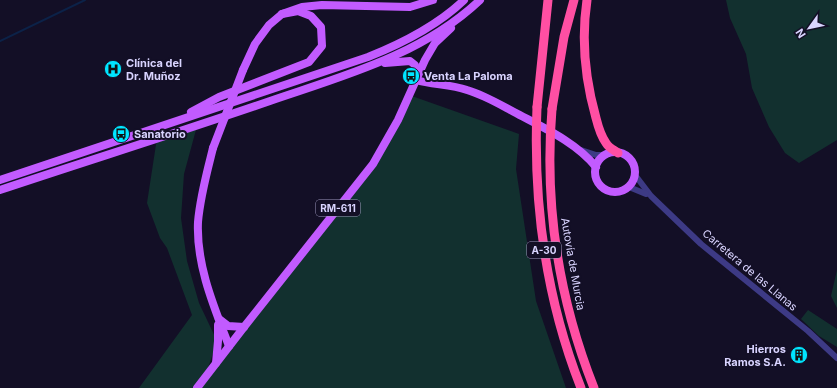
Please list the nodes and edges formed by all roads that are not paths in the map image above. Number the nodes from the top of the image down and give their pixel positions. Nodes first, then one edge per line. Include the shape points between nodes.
1 (434, 0) edge
2 (464, 0) edge
3 (548, 0) edge
4 (574, 0) edge
5 (587, 0) edge
6 (477, 2) edge
7 (282, 14) junction
8 (380, 63) junction
9 (416, 80) junction
10 (167, 124) junction
11 (579, 150) junction
12 (618, 153) junction
13 (605, 155) junction
14 (596, 166) junction
15 (635, 175) junction
16 (0, 180) edge
17 (629, 187) junction
18 (0, 190) edge
19 (650, 196) junction
20 (218, 318) junction
21 (244, 327) junction
22 (229, 346) junction
23 (837, 358) edge
24 (216, 363) junction
25 (197, 388) edge
26 (581, 388) edge
27 (594, 388) edge

1 - 7 main road via 410,7 302,6
2 - 10 main road via 425,30 396,46
3 - 26 highway, A-30, bridge via 537,107 536,175 544,250 559,319
4 - 27 highway, Autovía de Murcia / A-30, bridge via 552,108 549,172 551,212 570,316
5 - 12 highway via 584,46 589,90 602,136 606,144
6 - 8 main road via 422,43
6 - 9 main road, RM-611 via 435,43
7 - 10 main road via 298,11 311,16 321,27 322,46 309,62 219,97
7 - 20 main road, bridge via 269,25 255,44 213,148 206,176 198,223 200,255
8 - 9 main road via 410,60 415,65
8 - 18 main road
9 - 11 main road via 453,86 479,94 541,126
9 - 21 main road, RM-611 via 398,120 373,164
10 - 16 main road
11 - 13 street
11 - 14 main road
12 - 13 main road
12 - 15 main road via 631,160
13 - 14 main road
14 - 17 main road via 595,176 603,188 621,192
15 - 17 main road
15 - 19 street, Carretera de las Llanas
17 - 19 street, Carretera de las Llanas
19 - 23 street, Carretera de las Llanas via 701,244 808,331
20 - 21 main road via 228,326
20 - 22 main road
20 - 24 main road
21 - 22 main road, RM-611
22 - 24 main road, RM-611
24 - 25 main road, RM-611

